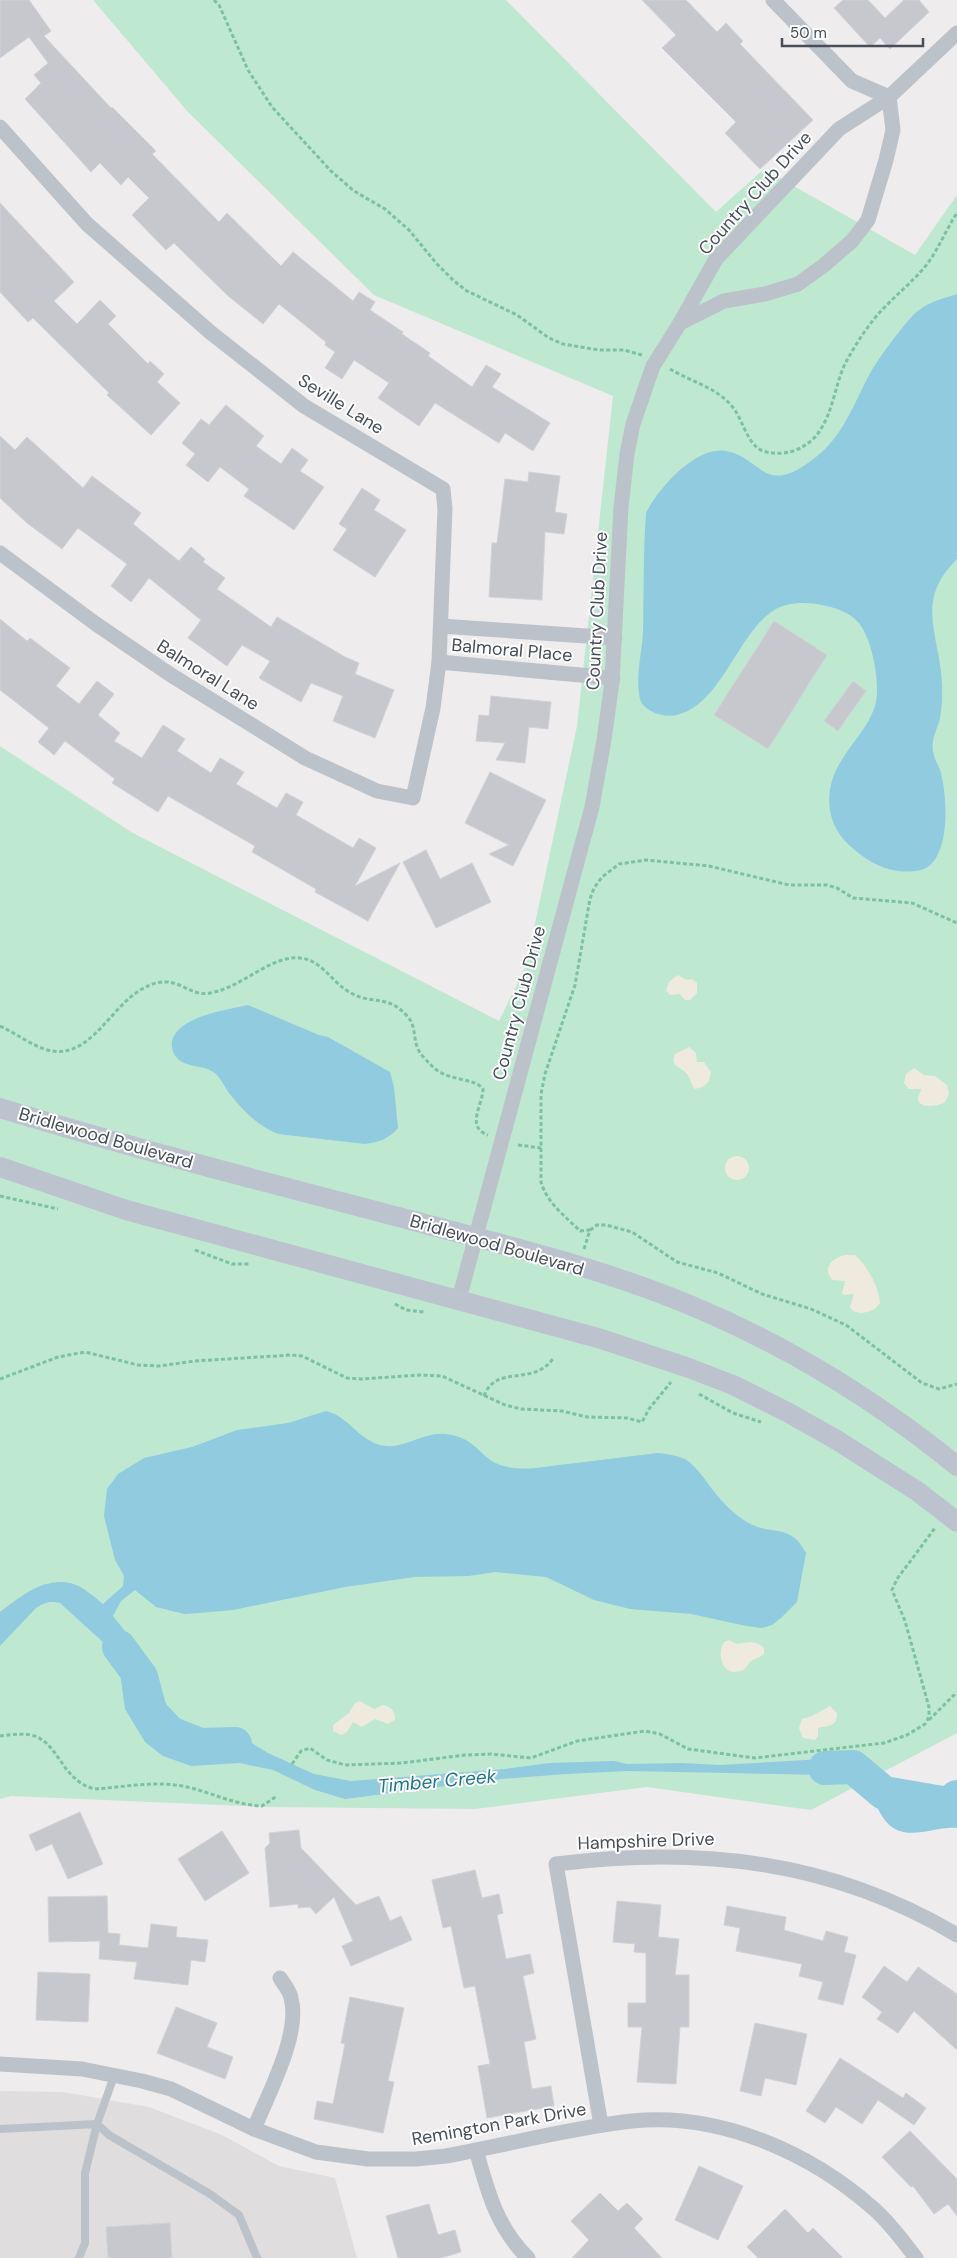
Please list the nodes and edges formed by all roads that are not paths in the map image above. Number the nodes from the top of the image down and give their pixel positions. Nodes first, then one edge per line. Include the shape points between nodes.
1 (773, 0) edge
2 (957, 33) edge
3 (889, 97) junction
4 (0, 127) edge
5 (680, 323) junction
6 (0, 553) edge
7 (440, 626) junction
8 (615, 638) junction
9 (438, 662) junction
10 (613, 678) junction
11 (413, 798) joint
12 (0, 1108) edge
13 (0, 1168) edge
14 (475, 1237) junction
15 (459, 1299) junction
16 (957, 1466) edge
17 (957, 1522) edge
18 (957, 1935) edge
19 (280, 1978) dead end
20 (0, 2064) edge
21 (114, 2076) junction
22 (98, 2124) junction
23 (601, 2125) junction
24 (0, 2129) edge
25 (254, 2129) junction
26 (476, 2150) junction
27 (79, 2258) edge
28 (257, 2258) edge
29 (528, 2258) edge
30 (916, 2258) edge

1 - 3 street via 852,80
2 - 3 street, Country Club Drive
3 - 5 street, Country Club Drive via 839,129 716,259
3 - 5 street via 893,130 886,160 868,220 852,241 798,284 724,301
4 - 7 street, Seville Lane via 87,224 210,332 304,406 443,489
5 - 8 street, Country Club Drive via 656,361 633,424 621,507
6 - 11 street, Balmoral Lane via 118,640 304,758 377,791
7 - 8 street, Balmoral Place
7 - 9 street, Seville Lane
8 - 10 street, Country Club Drive
9 - 10 street, Balmoral Place
9 - 11 street, Seville Lane via 433,708
10 - 14 street, Country Club Drive via 592,807
12 - 14 main road, Bridlewood Boulevard via 107,1140
13 - 15 main road via 126,1210
14 - 15 street, Country Club Drive
14 - 16 main road, Bridlewood Boulevard via 651,1290 727,1322 838,1382
15 - 17 main road via 638,1350 733,1385 871,1461
18 - 23 street, Hampshire Drive via 880,1896 780,1866 723,1858 664,1856 605,1857 556,1864
19 - 25 street via 291,1996 294,2018 290,2039
20 - 21 street, Remington Park Drive via 82,2070
21 - 22 lane
21 - 25 street, Remington Park Drive via 171,2089
22 - 24 lane
22 - 27 lane via 85,2173 85,2243
22 - 28 lane via 109,2135 210,2194 239,2215
23 - 26 street, Remington Park Drive
23 - 30 street, Remington Park Drive via 677,2120 755,2138 815,2166 850,2190 875,2210
25 - 26 street, Remington Park Drive via 316,2152 368,2159 416,2159
26 - 29 street via 490,2200 510,2239

